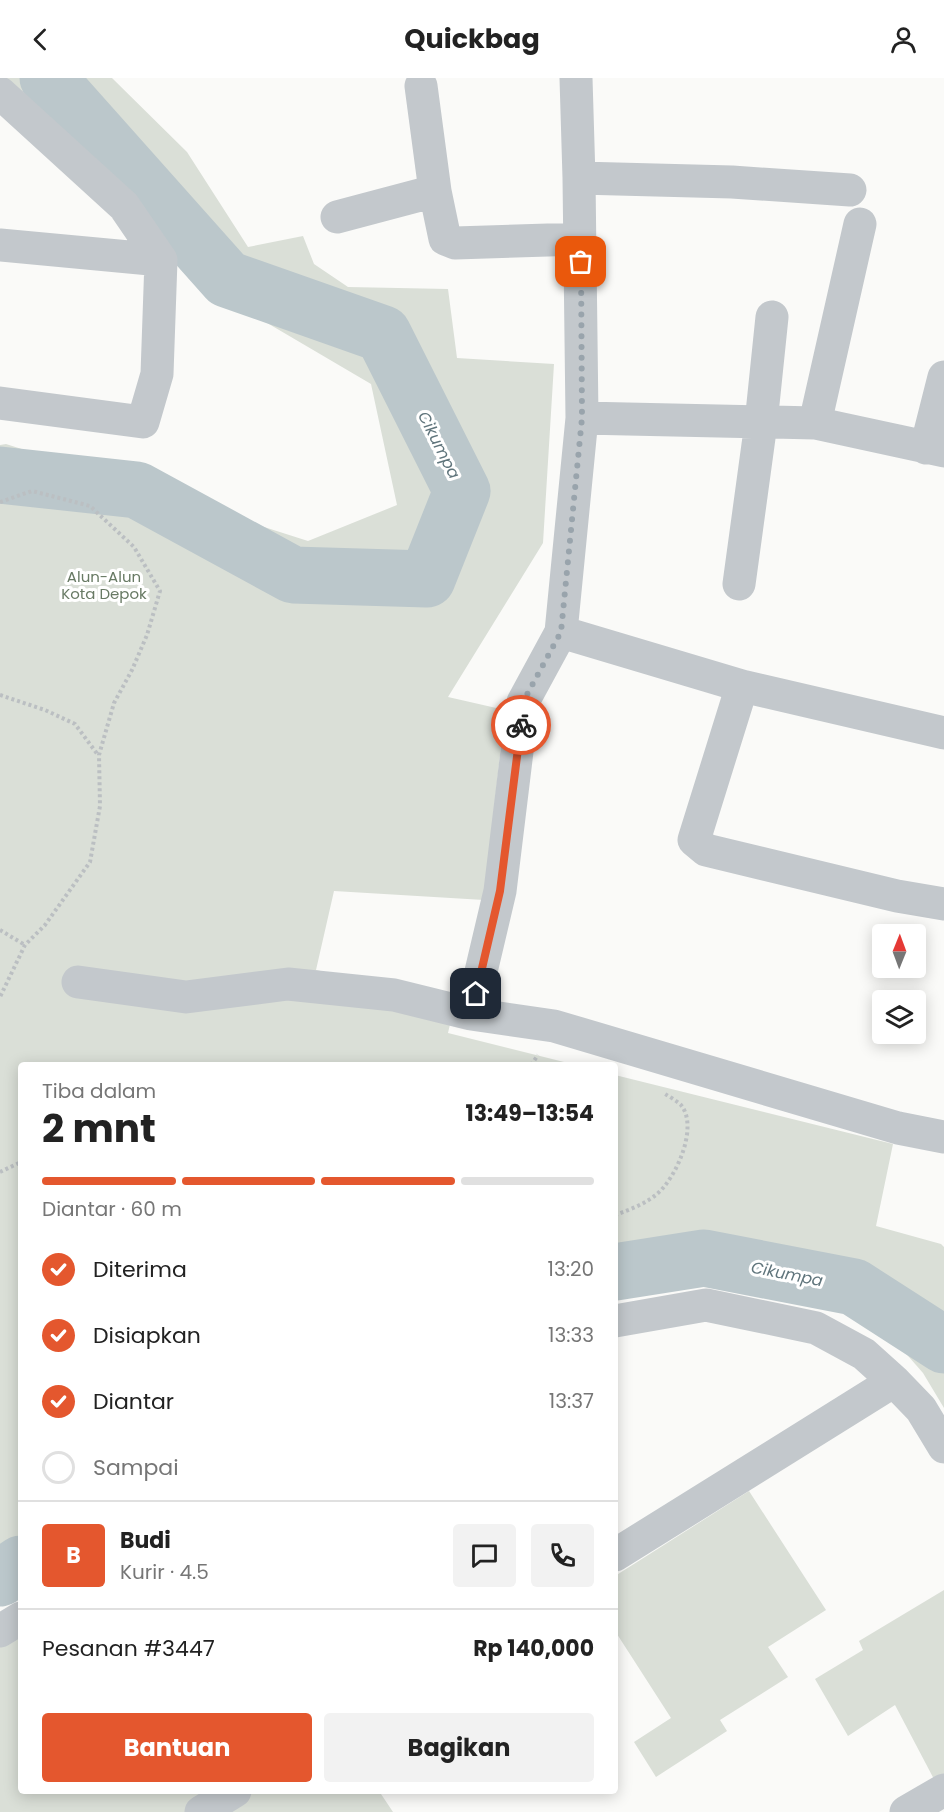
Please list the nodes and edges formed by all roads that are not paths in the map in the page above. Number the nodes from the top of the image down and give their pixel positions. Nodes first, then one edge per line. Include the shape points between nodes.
1 (576, 78) edge
2 (421, 86) dead end
3 (0, 93) edge
4 (579, 178) junction
5 (850, 190) dead end
6 (435, 191) junction
7 (337, 217) dead end
8 (860, 224) dead end
9 (580, 239) junction
10 (0, 245) edge
11 (161, 260) junction
12 (772, 317) dead end
13 (944, 377) edge
14 (0, 403) edge
15 (582, 418) junction
16 (761, 423) junction
17 (815, 423) junction
18 (935, 450) edge
19 (739, 584) dead end
20 (561, 632) junction
21 (742, 686) junction
22 (944, 734) edge
23 (944, 904) edge
24 (78, 982) dead end
25 (471, 1014) junction
26 (944, 1137) edge
27 (618, 1320) edge
28 (894, 1381) junction
29 (944, 1447) edge
30 (618, 1553) edge
31 (18, 1620) edge
32 (0, 1630) edge
33 (944, 1790) edge
34 (230, 1794) edge
35 (201, 1812) edge
36 (906, 1812) edge

1 - 4 street
2 - 6 street
3 - 11 street via 123,206
4 - 5 street
4 - 9 street
6 - 7 street
6 - 9 street via 445,239 455,243
8 - 17 street
9 - 15 street
10 - 11 street
11 - 14 street via 157,374 143,422
12 - 16 street
13 - 18 street
15 - 16 street
15 - 20 street
16 - 17 street
16 - 19 street
17 - 18 street
20 - 21 street
20 - 25 street via 523,702 500,891
21 - 22 street
21 - 23 street via 694,840 706,850
24 - 25 street via 186,997 288,984 394,995
25 - 26 street via 554,1026 898,1128
27 - 28 street via 706,1305 816,1328 864,1354
28 - 29 street via 921,1409
28 - 30 street
31 - 32 street
33 - 36 street
34 - 35 street

